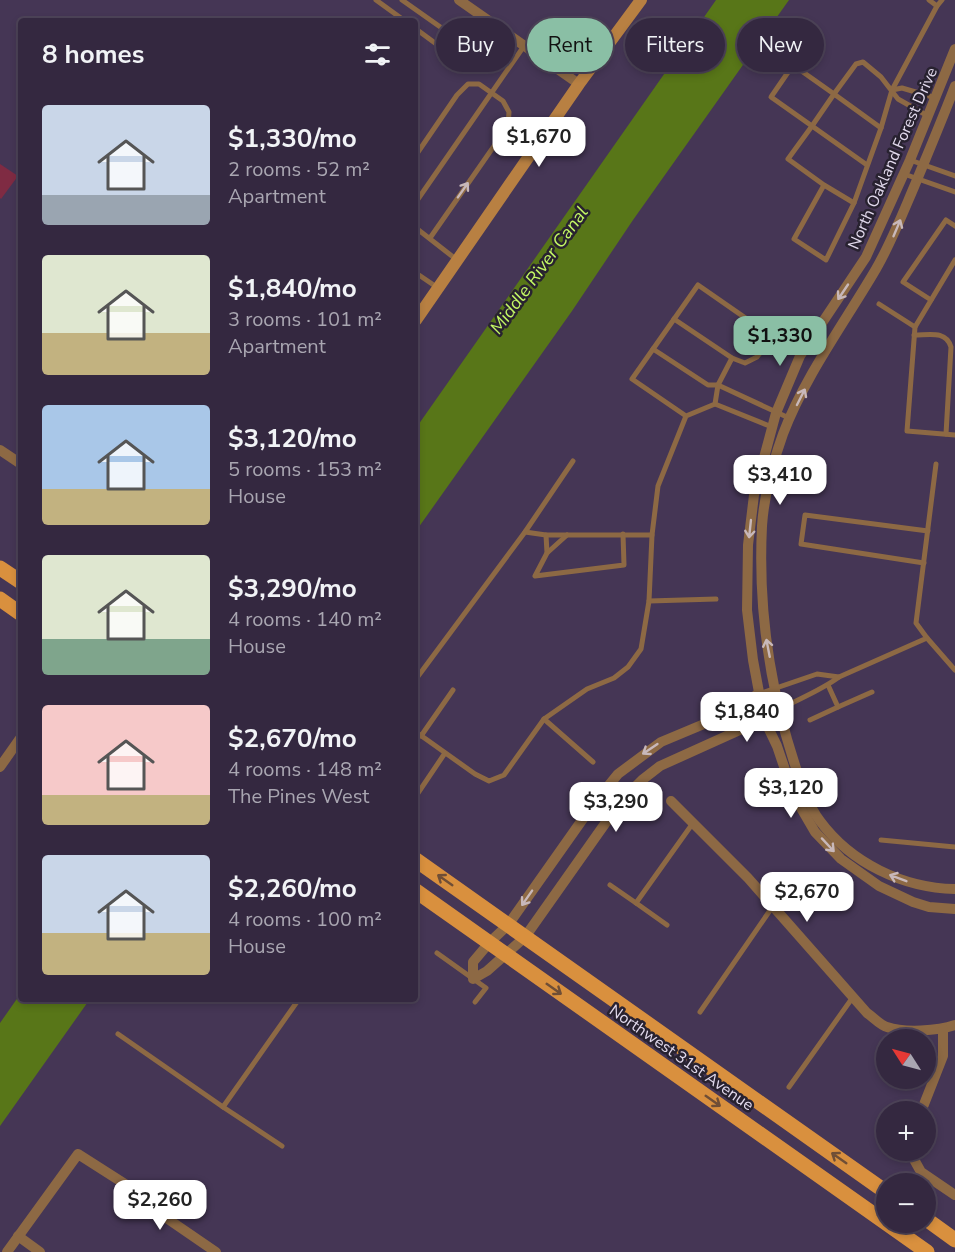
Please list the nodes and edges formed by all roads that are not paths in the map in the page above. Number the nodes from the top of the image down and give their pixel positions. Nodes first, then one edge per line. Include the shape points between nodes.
1 (376, 0) edge
2 (402, 0) edge
3 (459, 0) edge
4 (641, 0) edge
5 (929, 0) edge
6 (942, 0) edge
7 (937, 6) junction
8 (401, 18) edge
9 (484, 18) edge
10 (436, 24) edge
11 (418, 30) edge
12 (515, 40) edge
13 (436, 44) edge
14 (524, 46) junction
15 (955, 49) edge
16 (579, 84) junction
17 (955, 86) edge
18 (892, 90) junction
19 (491, 93) junction
20 (834, 94) junction
21 (936, 98) junction
22 (928, 116) junction
23 (812, 126) junction
24 (881, 128) junction
25 (418, 152) edge
26 (910, 160) junction
27 (924, 164) junction
28 (867, 165) junction
29 (903, 173) junction
30 (955, 176) edge
31 (917, 179) junction
32 (824, 185) junction
33 (955, 192) edge
34 (418, 199) edge
35 (854, 203) junction
36 (955, 226) edge
37 (418, 229) edge
38 (430, 238) junction
39 (457, 260) junction
40 (955, 260) edge
41 (418, 274) edge
42 (438, 288) junction
43 (931, 300) junction
44 (879, 304) dead end
45 (418, 316) edge
46 (674, 319) junction
47 (915, 327) junction
48 (914, 335) junction
49 (653, 349) junction
50 (732, 358) junction
51 (718, 386) junction
52 (715, 404) junction
53 (776, 412) junction
54 (686, 416) junction
55 (791, 418) junction
56 (771, 426) junction
57 (784, 432) junction
58 (946, 434) junction
59 (955, 435) edge
60 (0, 450) edge
61 (573, 461) dead end
62 (18, 462) edge
63 (936, 464) dead end
64 (928, 531) junction
65 (525, 532) junction
66 (623, 534) junction
67 (546, 535) junction
68 (567, 535) junction
69 (652, 535) junction
70 (547, 554) junction
71 (924, 563) junction
72 (0, 568) edge
73 (18, 580) edge
74 (0, 599) edge
75 (716, 599) dead end
76 (650, 601) junction
77 (18, 612) edge
78 (927, 638) junction
79 (955, 670) edge
80 (418, 676) edge
81 (839, 677) junction
82 (828, 685) junction
83 (776, 687) junction
84 (453, 690) dead end
85 (872, 692) dead end
86 (759, 694) junction
87 (838, 707) junction
88 (780, 708) junction
89 (544, 719) junction
90 (764, 719) junction
91 (810, 720) dead end
92 (418, 734) edge
93 (18, 741) edge
94 (445, 753) junction
95 (592, 762) dead end
96 (0, 767) edge
97 (418, 793) edge
98 (670, 801) dead end
99 (693, 823) junction
100 (881, 840) dead end
101 (955, 847) edge
102 (418, 861) edge
103 (610, 885) dead end
104 (955, 889) edge
105 (418, 892) edge
106 (636, 903) junction
107 (773, 906) junction
108 (955, 909) edge
109 (508, 925) junction
110 (667, 925) dead end
111 (525, 938) junction
112 (489, 943) junction
113 (437, 953) dead end
114 (506, 955) junction
115 (473, 979) junction
116 (853, 997) junction
117 (297, 1002) edge
118 (475, 1002) dead end
119 (700, 1012) dead end
120 (955, 1025) edge
121 (943, 1029) junction
122 (118, 1034) dead end
123 (789, 1087) dead end
124 (925, 1101) edge
125 (223, 1107) junction
126 (282, 1146) dead end
127 (915, 1161) edge
128 (876, 1185) edge
129 (955, 1195) edge
130 (936, 1226) edge
131 (18, 1236) junction
132 (955, 1240) edge
133 (7, 1252) edge
134 (40, 1252) edge
135 (216, 1252) edge
136 (927, 1252) edge

1 - 8 lane
2 - 10 lane
3 - 9 street
4 - 16 street
5 - 7 lane
6 - 7 lane
7 - 18 lane
11 - 13 lane
12 - 14 street
14 - 16 street
14 - 19 lane
15 - 21 street, North Oakland Forest Drive
16 - 39 street
17 - 27 street
18 - 20 lane via 863,62 856,64
18 - 21 lane via 902,88
18 - 22 lane via 898,99
18 - 24 lane
19 - 25 lane via 479,84 468,84
19 - 34 lane
38 -> 19 lane via 508,126 509,112 503,101
20 - 23 lane
20 - 23 lane via 793,65 771,97
20 - 24 lane
21 - 22 street, North Oakland Forest Drive
22 - 26 street, North Oakland Forest Drive
23 - 28 lane
23 - 32 lane via 788,159
24 - 28 lane
26 - 27 lane
26 - 29 street, North Oakland Forest Drive
27 - 30 lane
27 - 31 street
28 - 35 lane
29 - 31 lane
29 -> 53 street, North Oakland Forest Drive via 866,256 800,356
31 - 33 lane
55 -> 31 street via 828,344 894,234
32 - 35 lane
32 - 35 lane via 794,239 826,260
36 - 43 lane via 946,220 903,282
37 - 38 lane
38 - 39 lane
39 - 42 street
40 - 43 lane
41 - 42 lane
42 - 45 street
43 - 47 lane
44 - 47 lane
46 - 49 lane
46 - 50 lane
46 - 50 lane via 698,285 771,339 757,357 745,363
47 - 48 lane
48 - 58 lane via 943,335 951,347
48 - 58 lane via 907,431
49 - 51 lane via 708,385
49 - 54 lane via 632,379
50 - 51 lane
51 - 52 lane
51 - 53 lane
52 - 54 lane
52 - 56 lane
53 - 55 lane
53 - 56 street, North Oakland Forest Drive
54 - 69 lane via 658,486
55 - 57 street
56 - 57 lane
56 -> 86 street, North Oakland Forest Drive via 754,495 748,545 747,610
83 -> 57 street via 765,624 762,524
58 - 59 lane
60 - 62 street
61 - 65 lane
63 - 64 lane
64 - 71 lane
64 - 71 lane via 805,515 801,544
65 - 67 lane
65 - 80 lane
66 - 68 lane
66 - 69 lane
66 - 70 lane via 624,565 535,576
67 - 68 lane
67 - 70 lane
68 - 70 lane
69 - 76 lane
71 - 78 lane via 916,622
72 - 73 main road
74 - 77 main road
75 - 76 lane
76 - 89 lane via 641,649 628,667
78 - 79 lane
78 - 81 lane
81 - 82 lane
81 - 83 lane via 817,674
82 - 87 lane
82 - 88 lane
83 - 86 lane
83 - 88 street
84 - 92 lane
85 - 87 lane
86 - 90 street, North Oakland Forest Drive
86 -> 109 street via 661,742 618,774
87 - 91 lane
88 - 90 lane
104 -> 88 street via 900,880 841,843 808,799 784,732
89 - 94 lane via 504,775 489,782
89 - 95 lane
90 -> 108 street, North Oakland Forest Drive via 794,796 815,832 841,859 879,886 913,902
90 - 111 street via 660,766 642,780 621,801
92 - 94 lane
93 - 96 street
94 - 97 lane
98 - 99 street
99 - 106 lane
99 - 107 street
100 - 101 lane
109 -> 102 main road, Northwest 31st Avenue
103 - 106 lane
105 - 112 main road, Northwest 31st Avenue
106 - 110 lane
107 - 116 street
107 - 119 lane
109 - 111 main road, Northwest 31st Avenue
109 - 112 street
111 - 114 street
128 -> 111 main road, Northwest 31st Avenue
112 - 114 main road, Northwest 31st Avenue
112 - 115 street via 473,962
113 - 115 lane
114 - 115 street
114 -> 136 main road, Northwest 31st Avenue
115 - 118 lane via 486,988
116 - 121 street via 885,1027
116 - 123 lane
117 - 125 lane
120 - 121 street
121 - 124 street via 943,1056
122 - 125 lane
125 - 126 lane
127 - 129 street via 921,1172
130 - 132 main road
131 - 133 street
131 - 134 street
131 - 135 street via 78,1154

